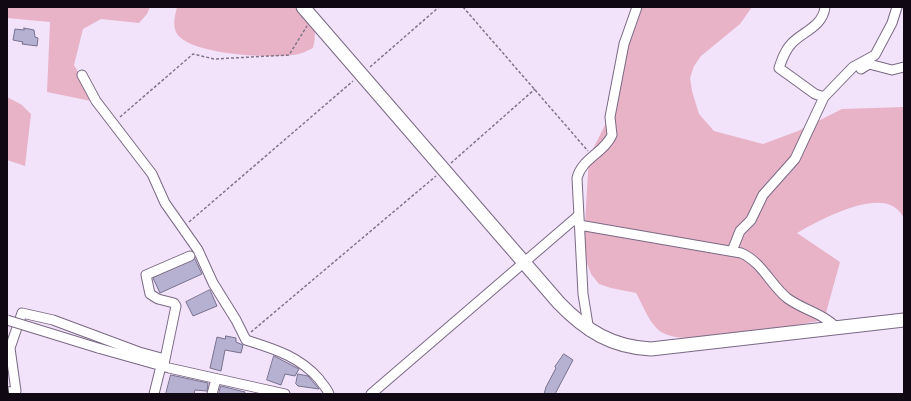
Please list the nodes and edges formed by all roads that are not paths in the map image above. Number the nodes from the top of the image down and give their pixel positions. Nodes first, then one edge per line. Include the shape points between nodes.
1 (303, 7) edge
2 (636, 7) edge
3 (825, 7) edge
4 (897, 7) edge
5 (904, 67) edge
6 (82, 75) dead end
7 (841, 78) junction
8 (824, 97) junction
9 (579, 220) junction
10 (732, 251) junction
11 (190, 256) dead end
12 (524, 262) junction
13 (7, 320) edge
14 (904, 320) edge
15 (837, 328) junction
16 (590, 331) junction
17 (163, 364) junction
18 (216, 379) junction
19 (7, 392) edge
20 (154, 394) edge
21 (212, 394) edge
22 (285, 394) edge
23 (329, 394) edge
24 (371, 394) edge

1 - 12 street
2 - 9 street via 624,44 610,117 612,135 581,167 577,178
3 - 8 street via 818,23 786,50 779,68
4 - 7 street via 892,23 875,55 853,67
5 - 7 street via 892,70 869,64 846,80
6 - 23 street via 96,101 152,174 165,204 198,250 213,283 246,336 246,340 276,349 298,360 310,369
7 - 8 street
8 - 10 street via 795,159 763,195 751,220 740,231
9 - 10 street
9 - 12 street
9 - 16 street via 583,294
10 - 15 street via 753,259 785,296 800,306 824,316
11 - 17 street via 146,275 150,294 158,299 174,302 176,306
12 - 16 street via 564,308
12 - 24 street
13 - 17 street, bridge via 98,348
14 - 15 street
15 - 16 street via 650,349 617,343
17 - 18 street
17 - 19 street via 139,352 53,320 22,314 10,348 16,391
17 - 20 street
18 - 21 street
18 - 22 street

